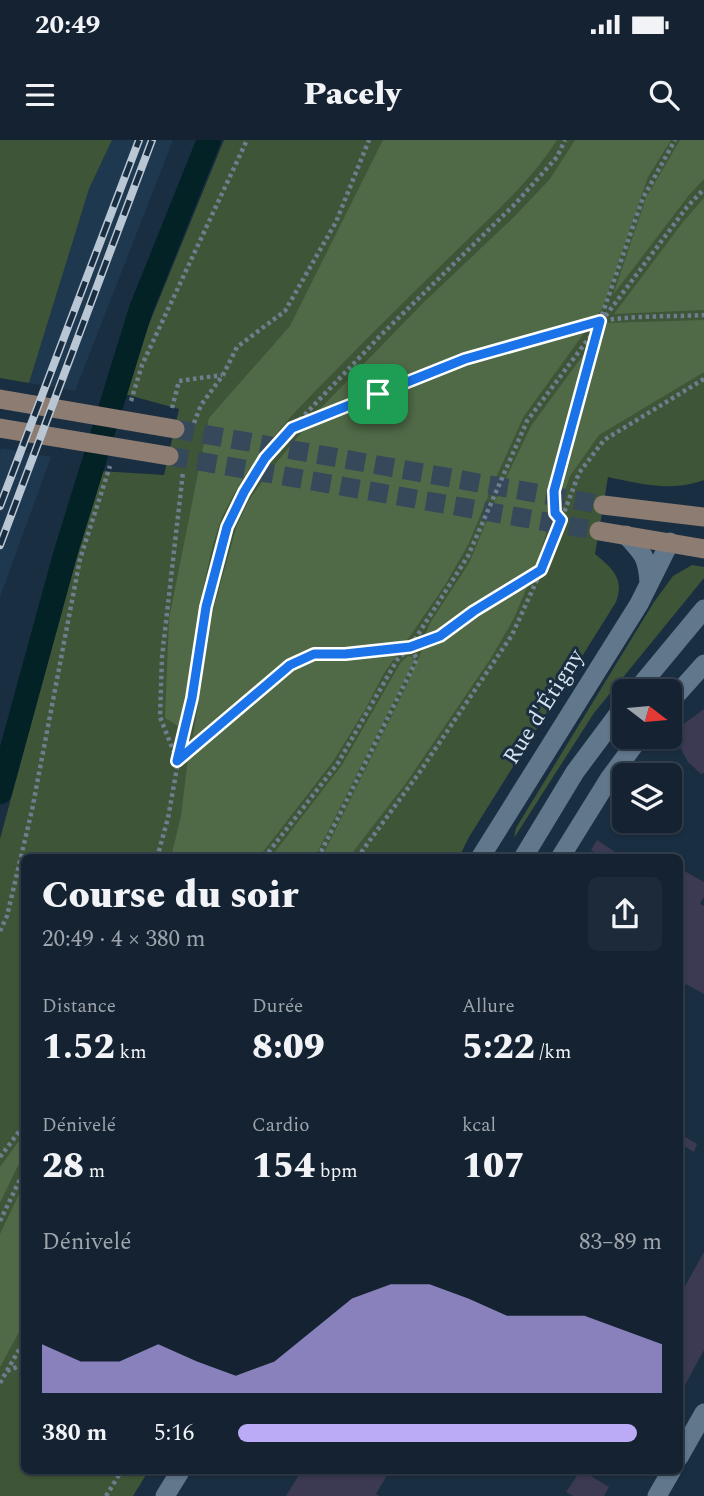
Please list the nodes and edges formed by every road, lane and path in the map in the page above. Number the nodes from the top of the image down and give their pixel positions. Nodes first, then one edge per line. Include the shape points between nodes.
1 (247, 140) edge
2 (369, 140) edge
3 (565, 140) edge
4 (675, 140) edge
5 (704, 188) edge
6 (704, 315) edge
7 (600, 321) junction
8 (223, 375) junction
9 (704, 379) edge
10 (174, 396) dead end
11 (0, 399) edge
12 (130, 403) dead end
13 (0, 428) edge
14 (184, 428) joint
15 (292, 428) junction
16 (113, 455) dead end
17 (176, 458) joint
18 (603, 505) tunnel mouth
19 (699, 512) edge
20 (561, 520) junction
21 (599, 531) tunnel mouth
22 (626, 535) junction
23 (670, 542) junction
24 (704, 549) edge
25 (541, 570) junction
26 (649, 584) junction
27 (704, 609) edge
28 (410, 647) junction
29 (704, 664) edge
30 (646, 679) edge
31 (682, 689) edge
32 (612, 722) edge
33 (631, 749) edge
34 (177, 761) junction
35 (22, 854) edge
36 (158, 854) edge
37 (267, 854) edge
38 (320, 854) edge
39 (360, 854) edge
40 (482, 854) edge
41 (525, 854) edge
42 (562, 854) edge
43 (21, 857) edge
44 (0, 931) edge
45 (21, 1129) edge
46 (0, 1157) edge
47 (21, 1177) edge
48 (0, 1221) edge
49 (21, 1346) edge
50 (21, 1365) edge
51 (6, 1371) junction
52 (0, 1383) edge
53 (704, 1413) edge
54 (683, 1450) edge
55 (120, 1474) edge
56 (179, 1474) edge
57 (670, 1474) edge
58 (106, 1496) edge
59 (165, 1496) edge
60 (657, 1496) edge

1 - 12 path via 142,365
2 - 8 path via 336,222 285,311 237,347
3 - 15 path via 557,158 515,204
4 - 7 path via 643,198
5 - 7 path
6 - 7 path
7 - 15 path via 465,359
7 - 20 path via 554,491 555,513
7 - 28 path via 527,421 468,556
8 - 10 path via 179,381
8 - 14 path
9 - 20 path via 604,440 579,473
11 - 14 main road
13 - 17 main road
15 - 34 path via 265,458 227,527 206,607
16 - 35 path via 80,559
17 - 34 path via 160,717
18 - 19 main road
19 - 23 main road
20 - 25 path
21 - 22 main road
22 - 23 main road
22 - 26 street via 644,555
23 - 24 main road
23 - 26 street, Rue d'Étigny
25 - 28 path via 440,636
25 - 39 path via 512,635
26 - 40 street, Rue d'Étigny
27 - 30 street
28 - 34 path via 314,654 290,665
28 - 37 path via 397,660 338,763
28 - 38 path via 417,659
29 - 31 street
32 - 41 street via 575,772
33 - 42 street
34 - 36 path
43 - 44 path
45 - 46 path
47 - 48 path
49 - 51 path
50 - 51 path
51 - 52 path
53 - 54 street
55 - 58 path
56 - 59 street
57 - 60 street

